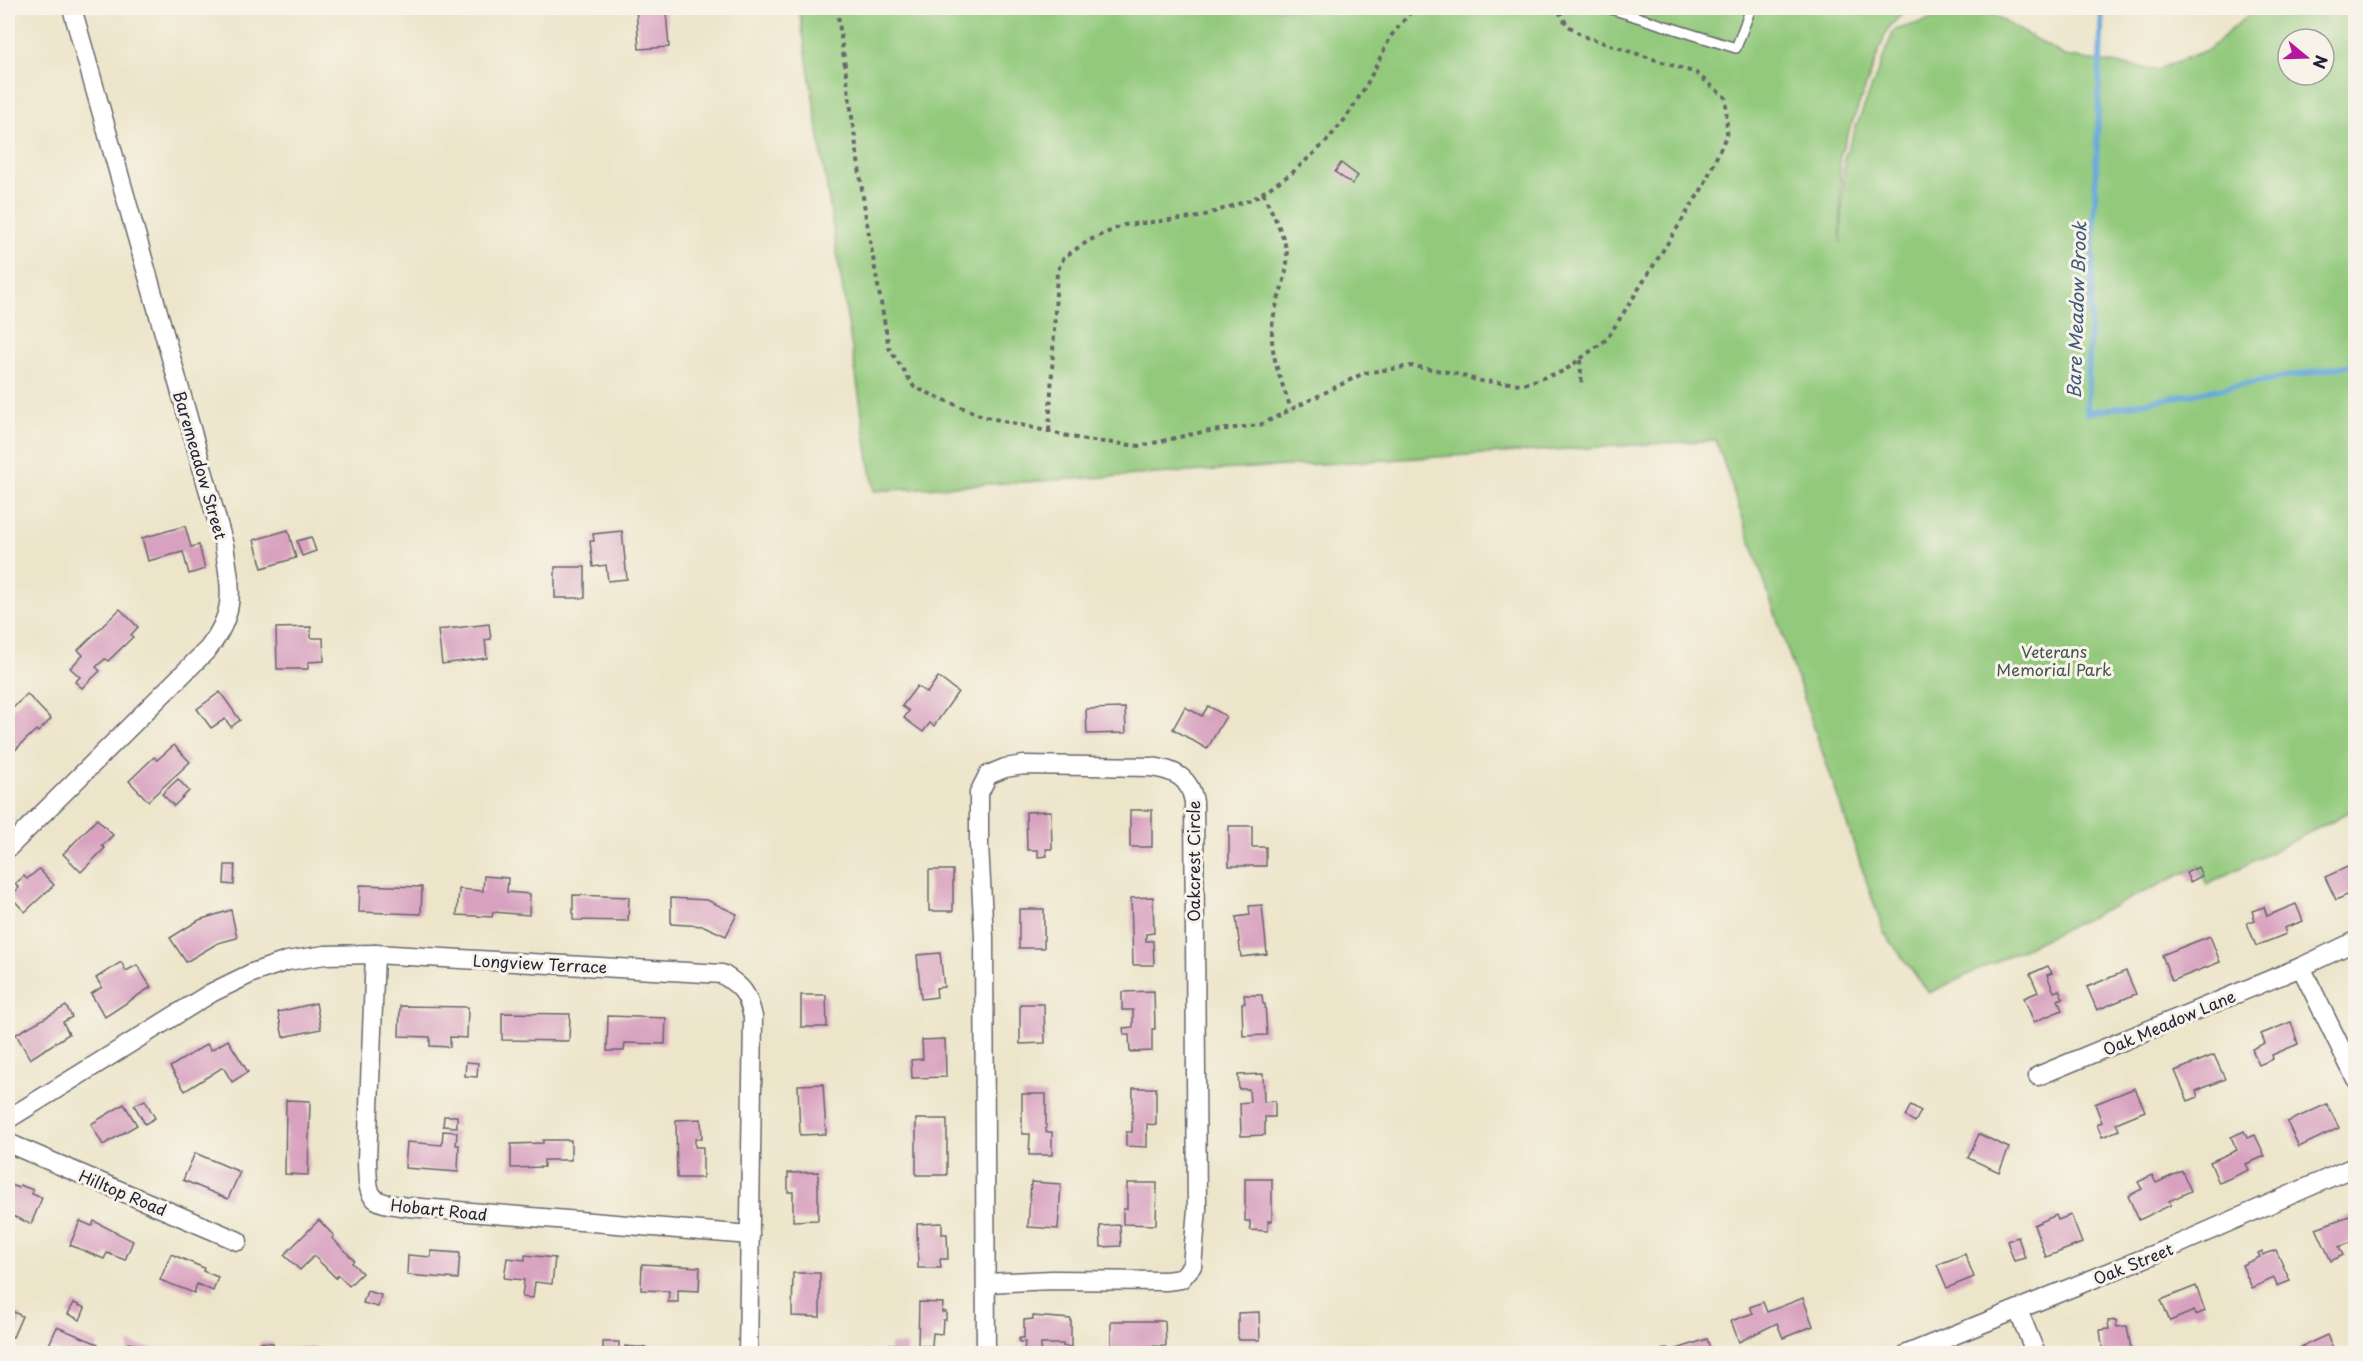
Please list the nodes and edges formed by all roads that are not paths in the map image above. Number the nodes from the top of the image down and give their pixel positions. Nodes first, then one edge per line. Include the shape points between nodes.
1 (72, 8) edge
2 (1608, 8) edge
3 (1751, 8) edge
4 (8, 848) edge
5 (2355, 941) edge
6 (375, 954) junction
7 (2301, 967) junction
8 (2038, 1076) dead end
9 (2355, 1079) edge
10 (8, 1119) edge
11 (8, 1143) edge
12 (2355, 1166) edge
13 (750, 1235) junction
14 (238, 1241) dead end
15 (986, 1283) junction
16 (2018, 1310) junction
17 (748, 1353) edge
18 (986, 1353) edge
19 (1907, 1353) edge
20 (2036, 1353) edge

1 - 4 street, Baremeadow Street via 224,545 230,604 221,632 208,649
2 - 3 lane via 1736,48
5 - 7 street, Oak Meadow Lane
6 - 10 street, Longview Terrace via 296,960 252,973 211,993
6 - 13 street, Longview Terrace via 700,972 722,974 739,984 750,1000 753,1017
6 - 13 street, Hobart Road via 367,1159 370,1195 378,1201 409,1207
7 - 8 street, Oak Meadow Lane
7 - 9 street
11 - 14 street, Hilltop Road
12 - 16 street, Oak Street
13 - 17 street, Longview Terrace
15 - 15 street, Oakcrest Circle via 979,793 987,775 1015,766 1170,769 1184,778 1194,802 1197,1209 1192,1266 1181,1279 1166,1281
15 - 18 street, Oakcrest Circle
16 - 19 street, Oak Street
16 - 20 street

